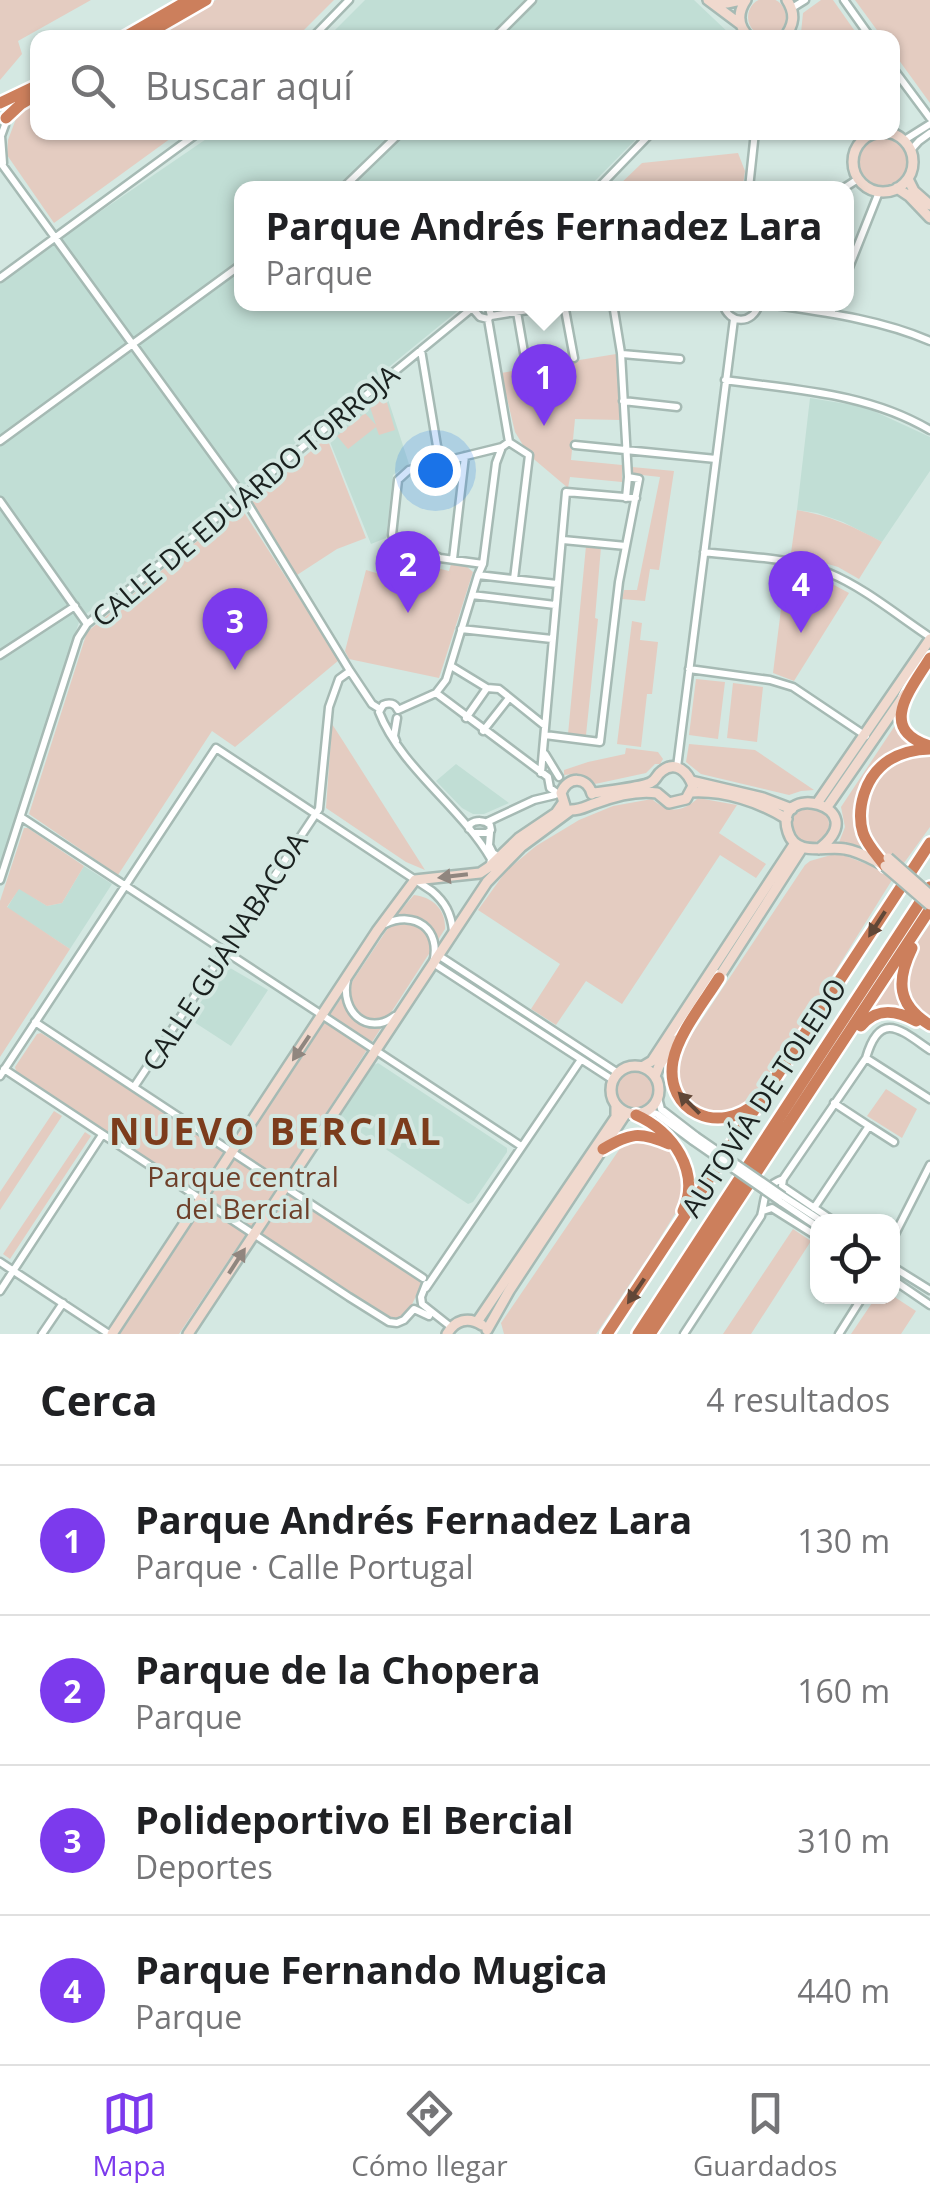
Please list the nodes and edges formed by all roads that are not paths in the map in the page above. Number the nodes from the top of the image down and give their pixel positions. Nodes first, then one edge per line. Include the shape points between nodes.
1 (189, 0) edge
2 (206, 0) edge
3 (349, 0) edge
4 (532, 0) edge
5 (710, 0) edge
6 (743, 0) edge
7 (805, 0) edge
8 (844, 0) edge
9 (790, 4) edge
10 (740, 24) junction
11 (137, 30) edge
12 (154, 30) edge
13 (320, 30) edge
14 (502, 30) edge
15 (743, 30) edge
16 (792, 30) edge
17 (865, 30) edge
18 (900, 78) edge
19 (30, 92) edge
20 (30, 98) edge
21 (2, 117) edge
22 (930, 121) edge
23 (930, 133) edge
24 (900, 139) edge
25 (187, 140) edge
26 (393, 140) edge
27 (644, 140) edge
28 (755, 140) edge
29 (858, 140) edge
30 (903, 141) junction
31 (910, 152) junction
32 (1, 163) edge
33 (908, 178) junction
34 (858, 179) junction
35 (353, 181) edge
36 (605, 181) edge
37 (750, 181) edge
38 (854, 182) edge
39 (897, 188) junction
40 (879, 192) junction
41 (930, 206) edge
42 (930, 218) edge
43 (56, 237) junction
44 (854, 254) edge
45 (234, 270) edge
46 (0, 278) edge
47 (468, 311) edge
48 (477, 311) edge
49 (489, 311) edge
50 (523, 311) edge
51 (566, 311) edge
52 (614, 311) edge
53 (725, 311) edge
54 (755, 311) edge
55 (818, 311) edge
56 (517, 312) junction
57 (832, 313) joint
58 (490, 317) junction
59 (734, 319) junction
60 (930, 341) edge
61 (134, 344) junction
62 (420, 350) junction
63 (621, 354) junction
64 (574, 358) dead end
65 (680, 359) dead end
66 (526, 364) dead end
67 (725, 380) junction
68 (624, 401) junction
69 (677, 407) dead end
70 (930, 430) edge
71 (0, 440) edge
72 (505, 444) junction
73 (575, 445) dead end
74 (626, 450) junction
75 (466, 454) junction
76 (716, 460) junction
77 (440, 464) junction
78 (628, 477) junction
79 (243, 496) junction
80 (626, 498) junction
81 (636, 498) junction
82 (0, 501) edge
83 (562, 540) junction
84 (626, 546) junction
85 (704, 552) junction
86 (453, 559) junction
87 (483, 564) junction
88 (478, 575) junction
89 (514, 579) junction
90 (558, 584) junction
91 (472, 595) junction
92 (555, 605) junction
93 (75, 606) junction
94 (87, 624) junction
95 (461, 629) junction
96 (930, 638) edge
97 (552, 639) junction
98 (0, 655) edge
99 (930, 657) edge
100 (451, 666) junction
101 (689, 669) junction
102 (350, 670) junction
103 (487, 688) junction
104 (436, 693) junction
105 (509, 698) junction
106 (380, 710) junction
107 (398, 714) junction
108 (466, 718) junction
109 (382, 720) junction
110 (484, 730) junction
111 (545, 731) junction
112 (866, 736) junction
113 (398, 746) junction
114 (930, 747) edge
115 (544, 748) junction
116 (930, 757) edge
117 (676, 767) junction
118 (544, 775) junction
119 (658, 776) junction
120 (559, 777) junction
121 (572, 780) junction
122 (691, 786) junction
123 (657, 792) junction
124 (592, 793) junction
125 (534, 800) junction
126 (563, 801) junction
127 (589, 804) junction
128 (822, 805) junction
129 (314, 814) junction
130 (790, 814) junction
131 (20, 817) junction
132 (472, 828) junction
133 (489, 828) junction
134 (930, 843) edge
135 (799, 845) junction
136 (819, 849) junction
137 (499, 857) junction
138 (886, 862) junction
139 (490, 868) junction
140 (0, 880) edge
141 (414, 880) junction
142 (124, 886) junction
143 (930, 887) edge
144 (930, 895) edge
145 (929, 909) edge
146 (377, 931) junction
147 (453, 932) junction
148 (223, 952) junction
149 (435, 959) junction
150 (719, 978) junction
151 (347, 979) junction
152 (400, 1012) junction
153 (322, 1017) junction
154 (35, 1022) junction
155 (930, 1026) edge
156 (375, 1050) junction
157 (930, 1050) edge
158 (836, 1055) junction
159 (866, 1058) junction
160 (580, 1060) junction
161 (642, 1067) junction
162 (2, 1073) edge
163 (655, 1076) junction
164 (615, 1077) junction
165 (134, 1087) junction
166 (770, 1088) junction
167 (658, 1098) junction
168 (930, 1099) edge
169 (834, 1103) junction
170 (616, 1106) junction
171 (636, 1113) junction
172 (869, 1126) junction
173 (102, 1135) junction
174 (694, 1138) junction
175 (894, 1142) dead end
176 (521, 1146) junction
177 (603, 1149) junction
178 (232, 1152) junction
179 (680, 1153) junction
180 (930, 1166) edge
181 (783, 1179) junction
182 (285, 1187) junction
183 (201, 1199) junction
184 (782, 1199) junction
185 (814, 1208) junction
186 (763, 1211) junction
187 (823, 1214) edge
188 (810, 1215) edge
189 (810, 1221) edge
190 (900, 1224) edge
191 (810, 1232) edge
192 (254, 1234) junction
193 (665, 1248) junction
194 (0, 1262) edge
195 (900, 1270) edge
196 (13, 1271) junction
197 (424, 1278) junction
198 (433, 1278) junction
199 (900, 1285) edge
200 (426, 1288) junction
201 (0, 1290) edge
202 (930, 1290) edge
203 (63, 1303) junction
204 (857, 1304) edge
205 (930, 1304) edge
206 (478, 1322) junction
207 (398, 1327) edge
208 (449, 1330) edge
209 (488, 1332) edge
210 (42, 1334) edge
211 (110, 1334) edge
212 (188, 1334) edge
213 (608, 1334) edge
214 (638, 1334) edge
215 (650, 1334) edge
216 (684, 1334) edge
217 (839, 1334) edge

1 - 11 highway
2 - 12 highway
3 - 13 street
4 - 14 street
5 - 6 street
5 - 10 street
6 - 10 street
7 - 9 street
8 - 17 street
9 - 16 street
10 - 15 street
18 - 22 street
19 - 21 highway
20 - 21 highway
21 - 32 street
22 - 30 street
23 - 31 street
24 - 30 street
25 - 43 street
26 - 35 street
27 - 36 street
28 - 37 street
29 - 34 street
30 - 31 street
31 - 33 street
32 - 43 street
33 - 39 street
33 - 41 street
34 - 38 street
34 - 40 street
39 - 40 street
39 - 42 street
40 - 44 street
43 - 46 street
43 - 61 street
45 - 61 street
47 - 62 street, CALLE DE EDUARDO TORROJA
48 - 58 street
49 - 58 street
50 - 56 street
51 - 64 street
52 - 63 street
53 - 59 street
54 - 59 street via 746,320
55 - 57 street
56 - 58 street
56 - 66 street
57 - 60 street
58 - 72 street
59 - 67 street
61 - 71 street
61 - 79 street
62 - 77 street
62 - 79 street, CALLE DE EDUARDO TORROJA
63 - 65 street
63 - 68 street
67 - 70 street via 853,398
67 - 76 street
68 - 69 street
68 - 74 street
72 - 75 street
72 - 87 street via 496,462
72 - 89 street via 528,455
73 - 74 street
74 - 76 street
74 - 78 street
75 - 77 street
75 - 86 street
76 - 85 street
77 - 86 street via 409,470 398,480 392,535
78 - 80 street
78 - 81 street via 638,479
79 - 94 street, CALLE DE EDUARDO TORROJA
79 - 102 street
80 - 81 street
80 - 83 street via 566,492
81 - 84 street
82 - 93 street
83 - 84 street
83 - 90 street
84 - 111 street via 600,742
85 - 96 street via 828,572
85 - 101 street
86 - 87 street
87 - 88 street
88 - 89 street
88 - 91 street
89 - 90 street
90 - 92 street
91 - 92 street
91 - 95 street
92 - 97 street
93 - 94 street
93 - 98 street
94 - 131 street, CALLE DE EDUARDO TORROJA
95 - 97 street
95 - 100 street
96 - 112 street
97 - 111 street
99 - 114 highway via 900,714 910,737
99 - 128 street
100 - 103 street
100 - 104 street
101 - 112 street via 792,687
101 - 117 street
102 - 106 street
102 - 129 street via 339,679 329,707
103 - 105 street
103 - 108 street
104 - 107 street
104 - 108 street
105 - 110 street
105 - 111 street
106 - 107 street via 389,703
106 - 109 street
107 - 109 street
107 - 113 street
108 - 110 street
109 - 113 street
110 - 118 street
111 - 115 street
112 - 128 street
113 - 132 street
114 - 138 highway via 893,757 868,782 860,818 864,836
115 - 118 street
115 - 120 street
116 - 138 highway via 905,757 873,784 867,822
117 - 119 street
117 - 122 street via 686,771
118 - 120 street
118 - 125 street
118 - 126 street
119 - 123 street
119 - 124 street
120 - 121 street
121 - 124 street via 583,781
121 - 126 street
122 - 123 street via 686,799 669,803
122 - 130 street via 763,798
123 - 127 street
124 - 127 street
125 - 126 street
125 - 133 street
126 - 127 street via 583,810
126 - 137 street
126 - 147 street via 501,866
128 - 130 street via 809,801
128 - 136 street via 835,824
129 - 141 street
129 - 142 street via 216,748
129 - 148 street, CALLE GUANABACOA
130 - 135 street via 787,828
131 - 140 street, CALLE DE EDUARDO TORROJA
131 - 142 street
132 - 133 street via 481,834
132 - 139 street
133 - 137 street via 489,845
134 -> 166 highway
135 - 136 street
135 - 150 street
135 - 161 street
136 - 138 street via 841,848
137 - 139 street
138 - 144 street, bridge
138 - 145 street, bridge
139 -> 141 street
141 - 146 street
141 - 147 street via 444,902
142 - 148 street
142 - 154 street
143 - 214 highway, AUTOVÍA DE TOLEDO
145 - 155 highway via 902,986 910,1010
145 - 158 highway, AUTOVÍA DE TOLEDO
146 - 149 street via 396,919 420,924 434,939
146 - 151 street
147 - 149 street
148 - 153 street
148 - 165 street, CALLE GUANABACOA
149 - 152 street
149 - 160 street
149 - 164 street
150 - 163 street
166 -> 150 highway via 747,1111 721,1120 690,1108 674,1084 673,1057 681,1038
151 - 152 street via 347,1004 361,1020 388,1021
151 - 153 street
152 - 156 street
153 - 156 street
153 -> 178 street
154 - 162 street
154 - 165 street
155 - 158 highway via 882,1011
156 - 176 street
156 - 182 street
157 - 159 street via 892,1027 877,1034
158 - 215 highway, AUTOVÍA DE TOLEDO
159 - 168 street
159 - 169 street
160 - 164 street
160 - 176 street
161 - 163 street
161 - 164 street
162 - 173 street
163 - 167 street
164 - 170 street via 610,1090
165 - 178 street
166 - 193 highway
167 - 171 street
167 - 174 street via 661,1110
169 - 172 street
169 - 181 street
170 - 171 street
170 - 206 street via 616,1117
171 - 174 street via 657,1114
171 - 177 street
171 - 179 highway
172 - 175 street
172 - 185 street
173 - 183 street
173 - 196 street
174 - 184 street, bridge
176 - 198 street
177 - 179 highway via 636,1134
177 - 209 street
178 - 182 street
178 - 183 street
179 - 193 highway via 689,1196
180 - 190 street
181 - 185 street via 782,1186
181 - 186 street via 766,1188
182 - 192 street
182 - 197 street
183 - 192 street
183 - 211 street
184 - 188 street
184 - 189 street
185 - 187 street
186 - 191 street via 772,1208
186 - 216 street
192 - 207 street
212 -> 192 street
193 -> 213 highway
194 - 196 street
195 - 202 street
196 - 201 street
196 - 203 street
197 - 198 street
197 - 200 street
198 - 200 street
199 - 205 street
200 - 208 street via 422,1304
203 - 210 street
203 - 211 street
204 - 217 street
206 - 208 street via 465,1320
206 - 209 street
207 - 208 street via 418,1310

